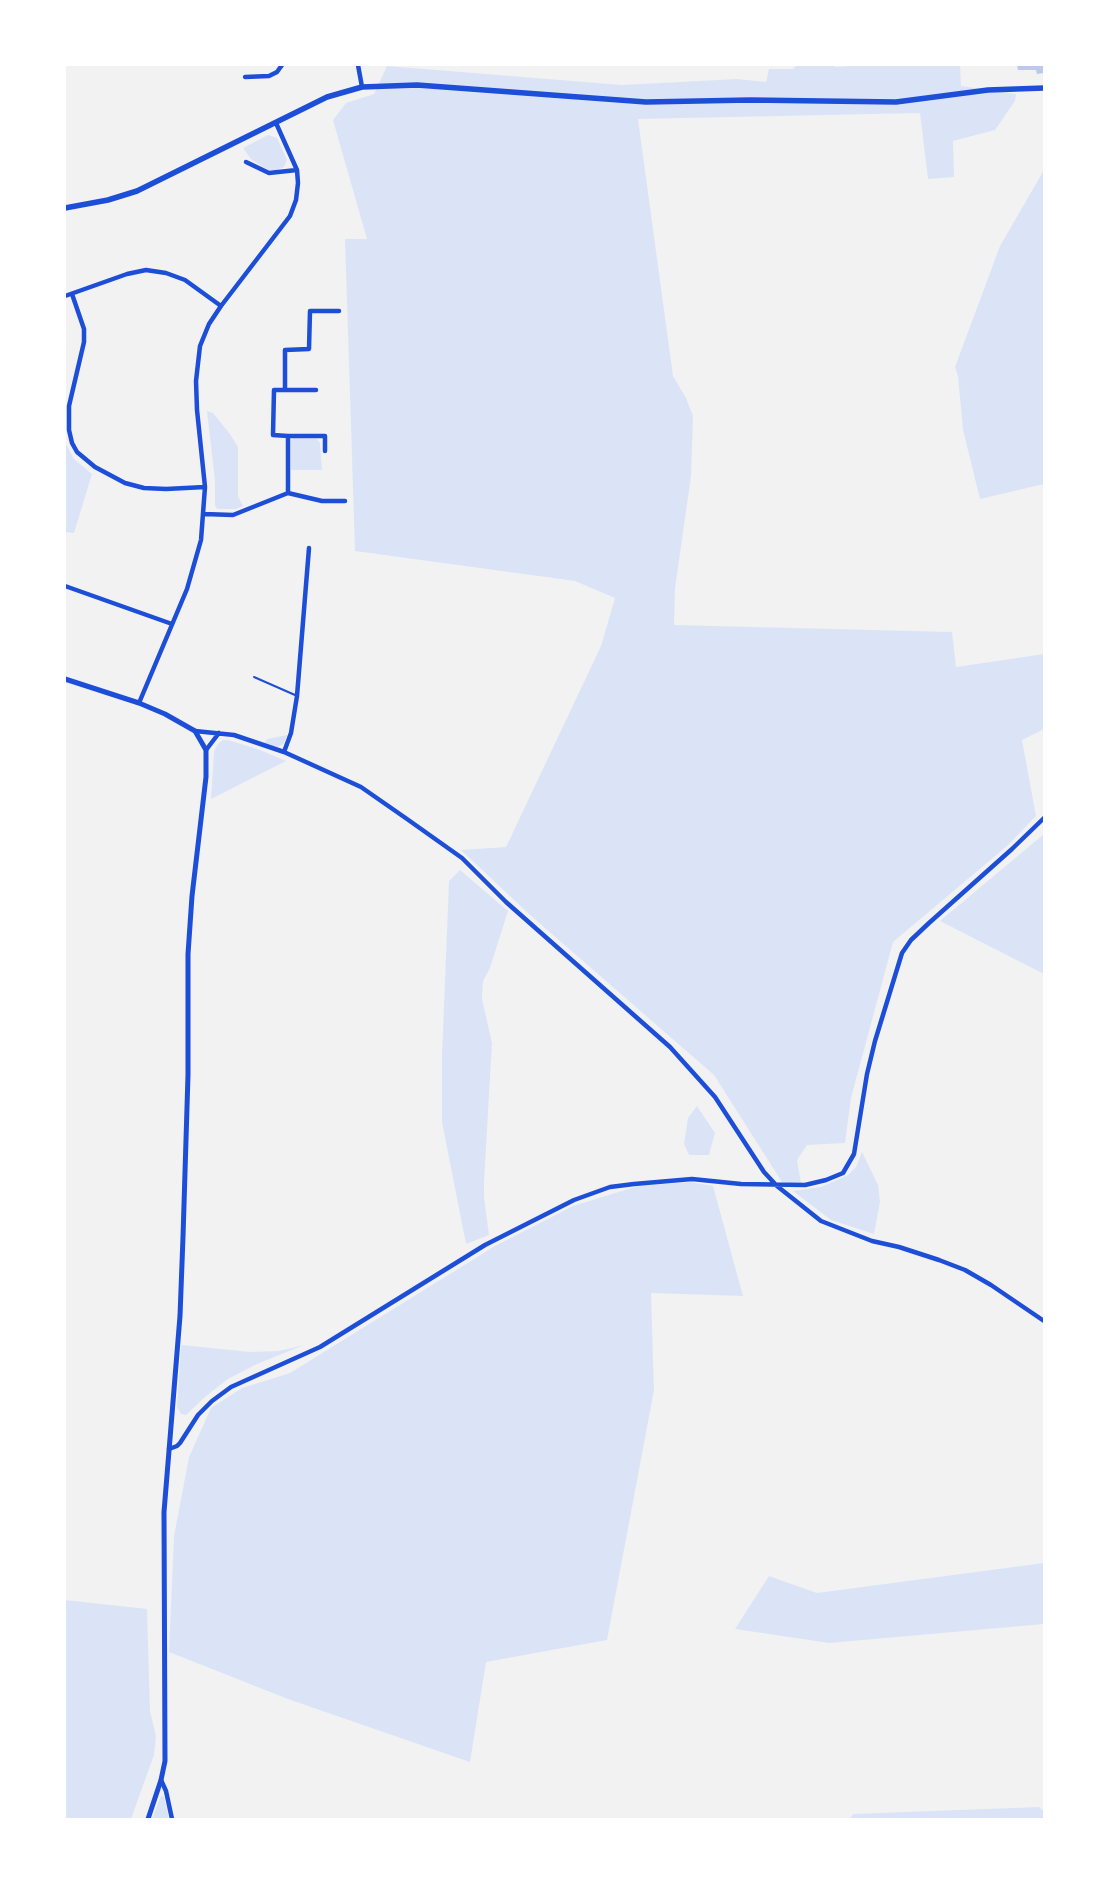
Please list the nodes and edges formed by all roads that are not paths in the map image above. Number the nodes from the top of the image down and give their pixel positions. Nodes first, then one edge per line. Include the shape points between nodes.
1 (282, 65) edge
2 (358, 65) edge
3 (245, 77) dead end
4 (362, 88) junction
5 (1044, 88) edge
6 (276, 123) junction
7 (246, 162) dead end
8 (297, 170) junction
9 (65, 208) edge
10 (72, 294) junction
11 (65, 296) edge
12 (221, 306) junction
13 (339, 311) dead end
14 (285, 390) junction
15 (316, 390) dead end
16 (288, 436) junction
17 (325, 451) dead end
18 (205, 487) junction
19 (288, 493) junction
20 (345, 501) dead end
21 (204, 514) junction
22 (309, 548) dead end
23 (65, 586) edge
24 (172, 624) junction
25 (254, 677) dead end
26 (65, 680) edge
27 (297, 696) junction
28 (139, 703) junction
29 (195, 731) junction
30 (219, 733) junction
31 (206, 750) junction
32 (284, 752) junction
33 (1044, 818) edge
34 (776, 1186) junction
35 (1044, 1322) edge
36 (170, 1449) junction
37 (161, 1780) junction
38 (148, 1819) edge
39 (172, 1819) edge

1 - 3 street via 269,76
2 - 4 street
4 - 5 main road via 417,85 646,102 896,102 988,90
4 - 6 main road via 327,97
6 - 8 street
6 - 9 main road via 137,191
7 - 8 street via 269,173
8 - 12 street via 296,200 290,216
10 - 11 street
10 - 12 street via 146,270 185,280
10 - 18 street via 84,329 69,406 69,430 77,452 95,467 125,483 159,489
12 - 18 street via 209,324 197,363 197,410
13 - 14 street via 310,311 309,349 285,350
14 - 15 street
14 - 16 street via 274,390 273,435
16 - 17 street via 325,436
16 - 19 street
18 - 21 street
19 - 20 street via 322,501
19 - 21 street via 233,515
21 - 24 street via 201,540
22 - 27 street
23 - 24 street
24 - 28 street
25 - 27 lane
26 - 28 street
27 - 32 street
28 - 29 street
29 - 30 street
29 - 31 street
30 - 31 street
30 - 32 street
31 - 36 street via 188,954 183,1237
32 - 34 street via 361,787 462,858 506,902 670,1047 715,1096
33 - 34 street via 911,940 902,953 867,1074 854,1154 843,1173 805,1185
34 - 35 street via 821,1221 872,1241 965,1270
34 - 36 street via 692,1179 610,1187 574,1200 485,1245 320,1347 231,1387 198,1415 180,1443
36 - 37 street via 164,1512 165,1761
37 - 38 street
37 - 39 street

